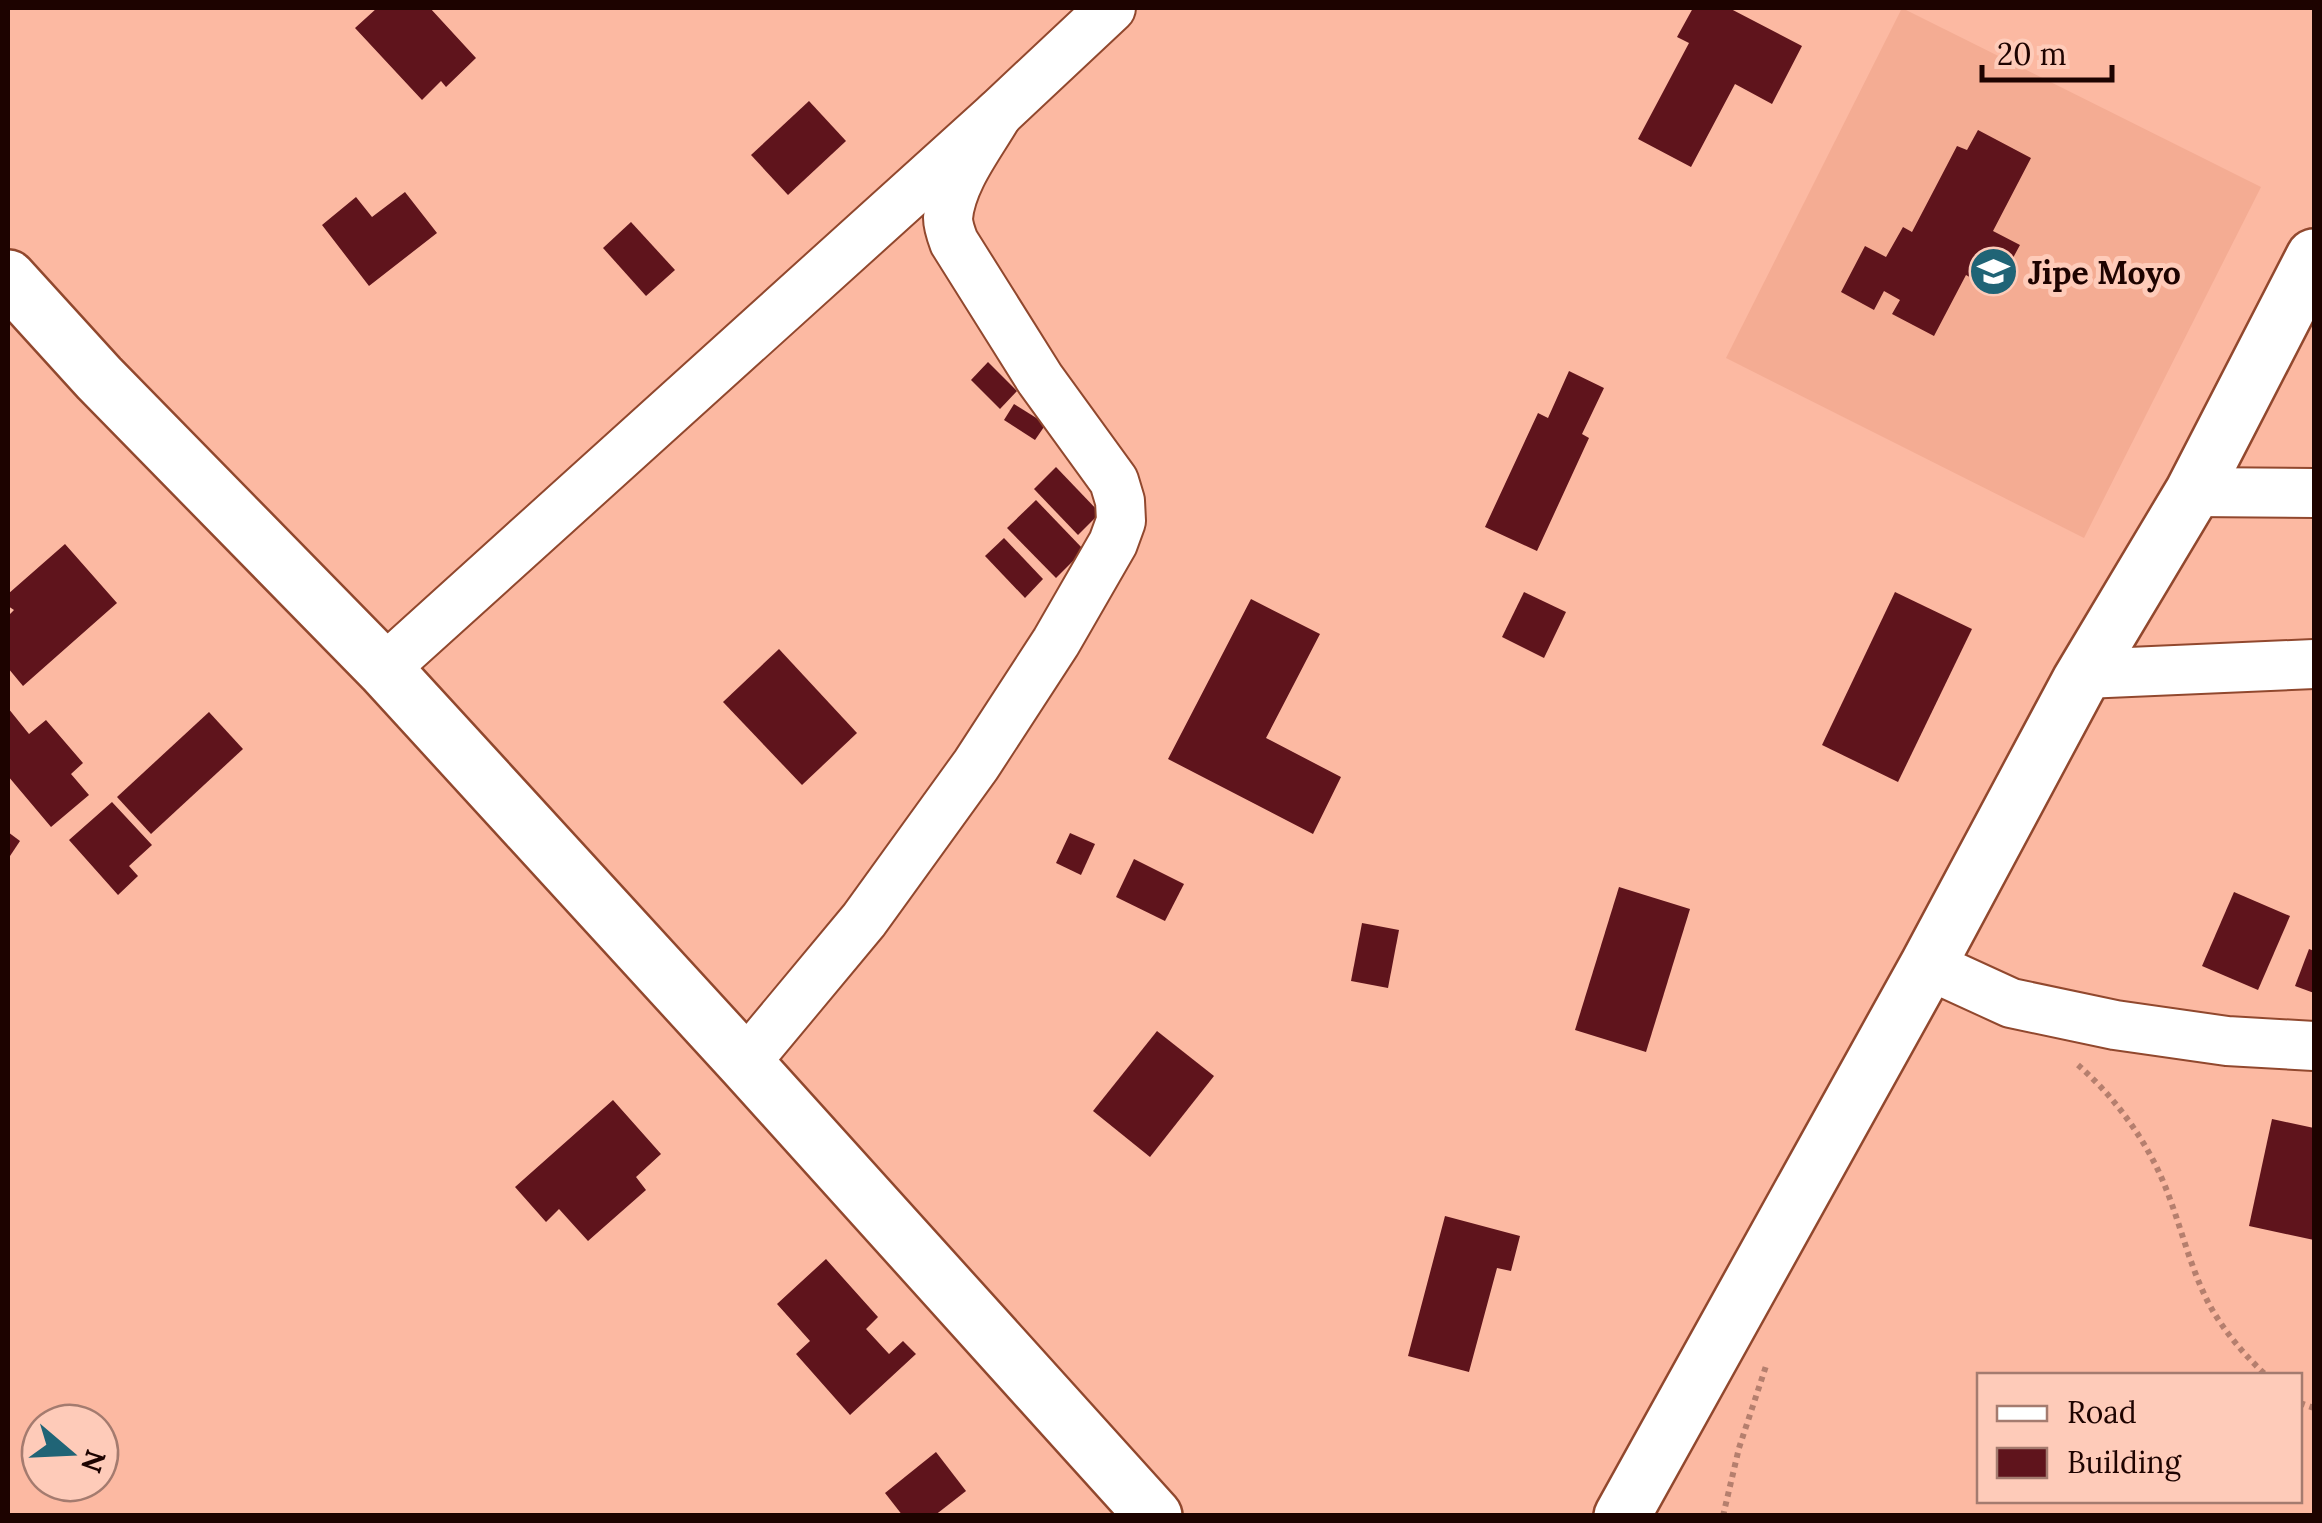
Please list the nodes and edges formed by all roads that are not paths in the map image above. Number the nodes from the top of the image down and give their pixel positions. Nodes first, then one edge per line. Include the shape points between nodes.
1 (1112, 8) edge
2 (998, 114) junction
3 (2314, 257) edge
4 (13, 296) edge
5 (2193, 492) junction
6 (2314, 493) edge
7 (2314, 664) edge
8 (384, 669) junction
9 (2084, 674) junction
10 (1928, 965) junction
11 (2314, 1046) edge
12 (745, 1063) junction
13 (1154, 1516) edge
14 (1622, 1516) edge

1 - 2 street
2 - 8 street
2 - 12 street via 964,172 948,223 1032,365 1114,481 1121,521 1056,642 976,765 864,920
3 - 5 main road
4 - 8 main road
5 - 6 street
5 - 9 main road
7 - 9 street
8 - 12 main road
9 - 10 main road
10 - 11 street via 2010,1003 2097,1022 2227,1042
10 - 14 main road
12 - 13 main road

